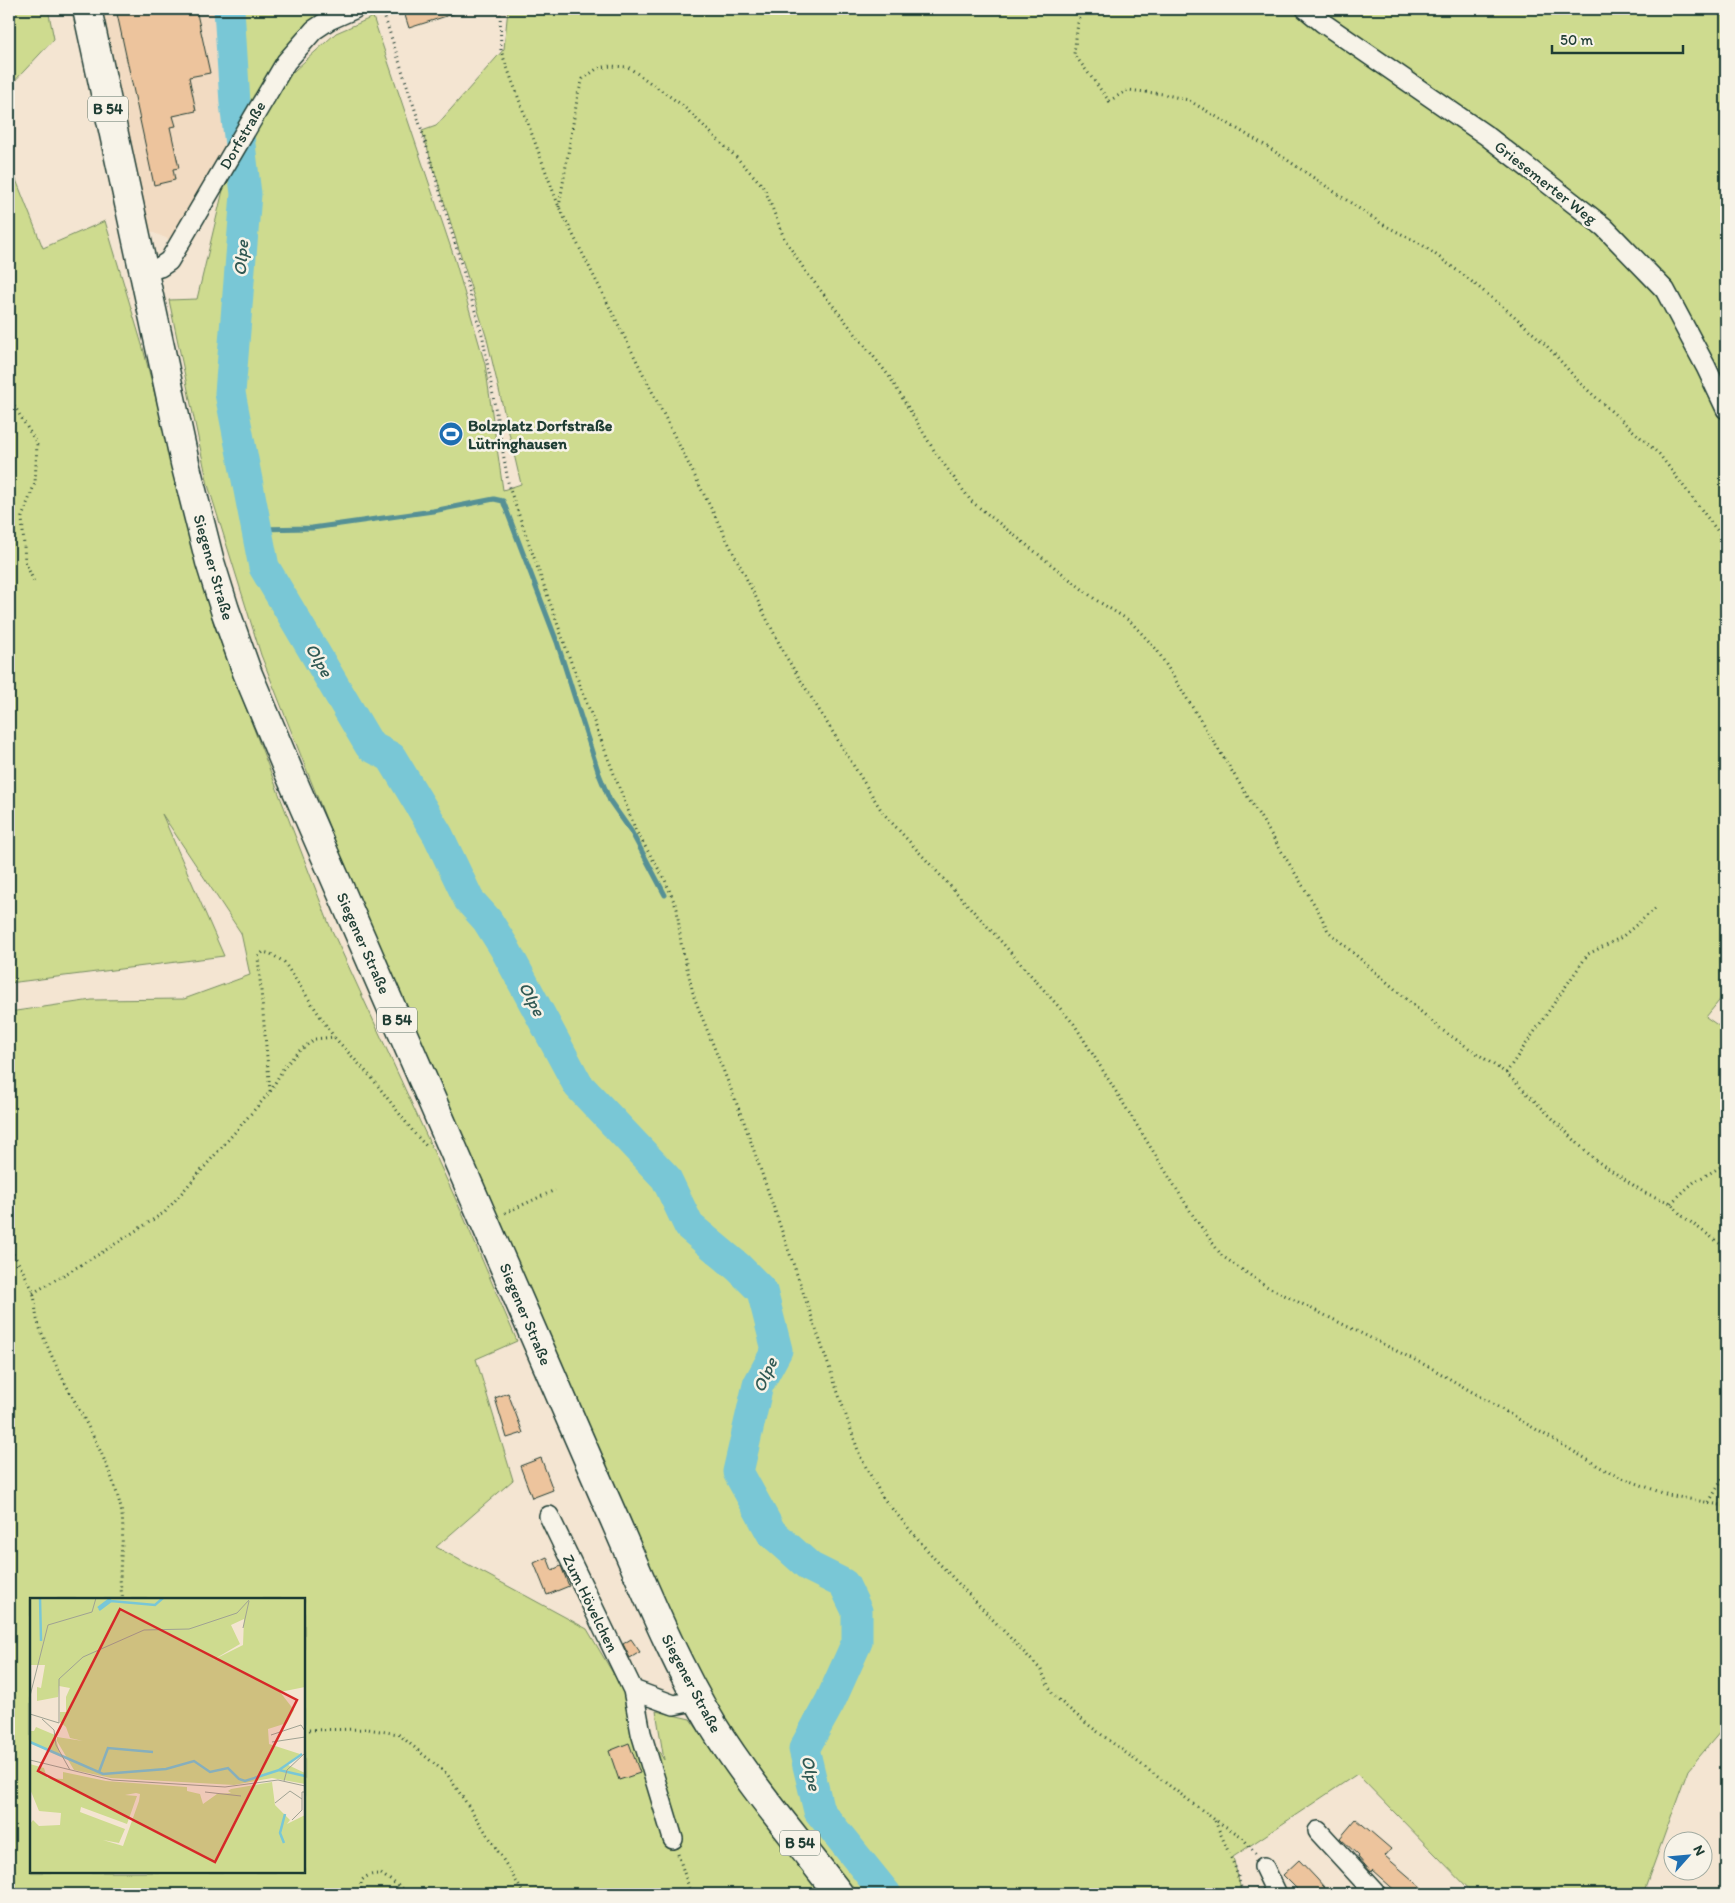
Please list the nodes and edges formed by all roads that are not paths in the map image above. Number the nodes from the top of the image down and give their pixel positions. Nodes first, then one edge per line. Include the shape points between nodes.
1 (86, 9) edge
2 (354, 9) edge
3 (1306, 9) edge
4 (144, 272) junction
5 (1726, 409) edge
6 (549, 1516) dead end
7 (633, 1690) junction
8 (699, 1700) junction
9 (1318, 1831) dead end
10 (674, 1839) road end
11 (1264, 1867) road end
12 (839, 1894) edge
13 (1277, 1894) edge
14 (1376, 1894) edge

1 - 4 main road, Siegener Straße / B 54
2 - 4 street, Dorfstraße via 329,20 299,45 169,261 160,268
3 - 5 street, Griesemerter Weg via 1487,136 1604,228 1665,290
4 - 8 main road, Siegener Straße / B 54 via 210,562 247,672 657,1617
6 - 7 street, Zum Hövelchen
7 - 8 street via 674,1705
7 - 10 street, Zum Hövelchen via 641,1733
8 - 12 main road, Siegener Straße / B 54 via 736,1761
9 - 14 street
11 - 13 street

